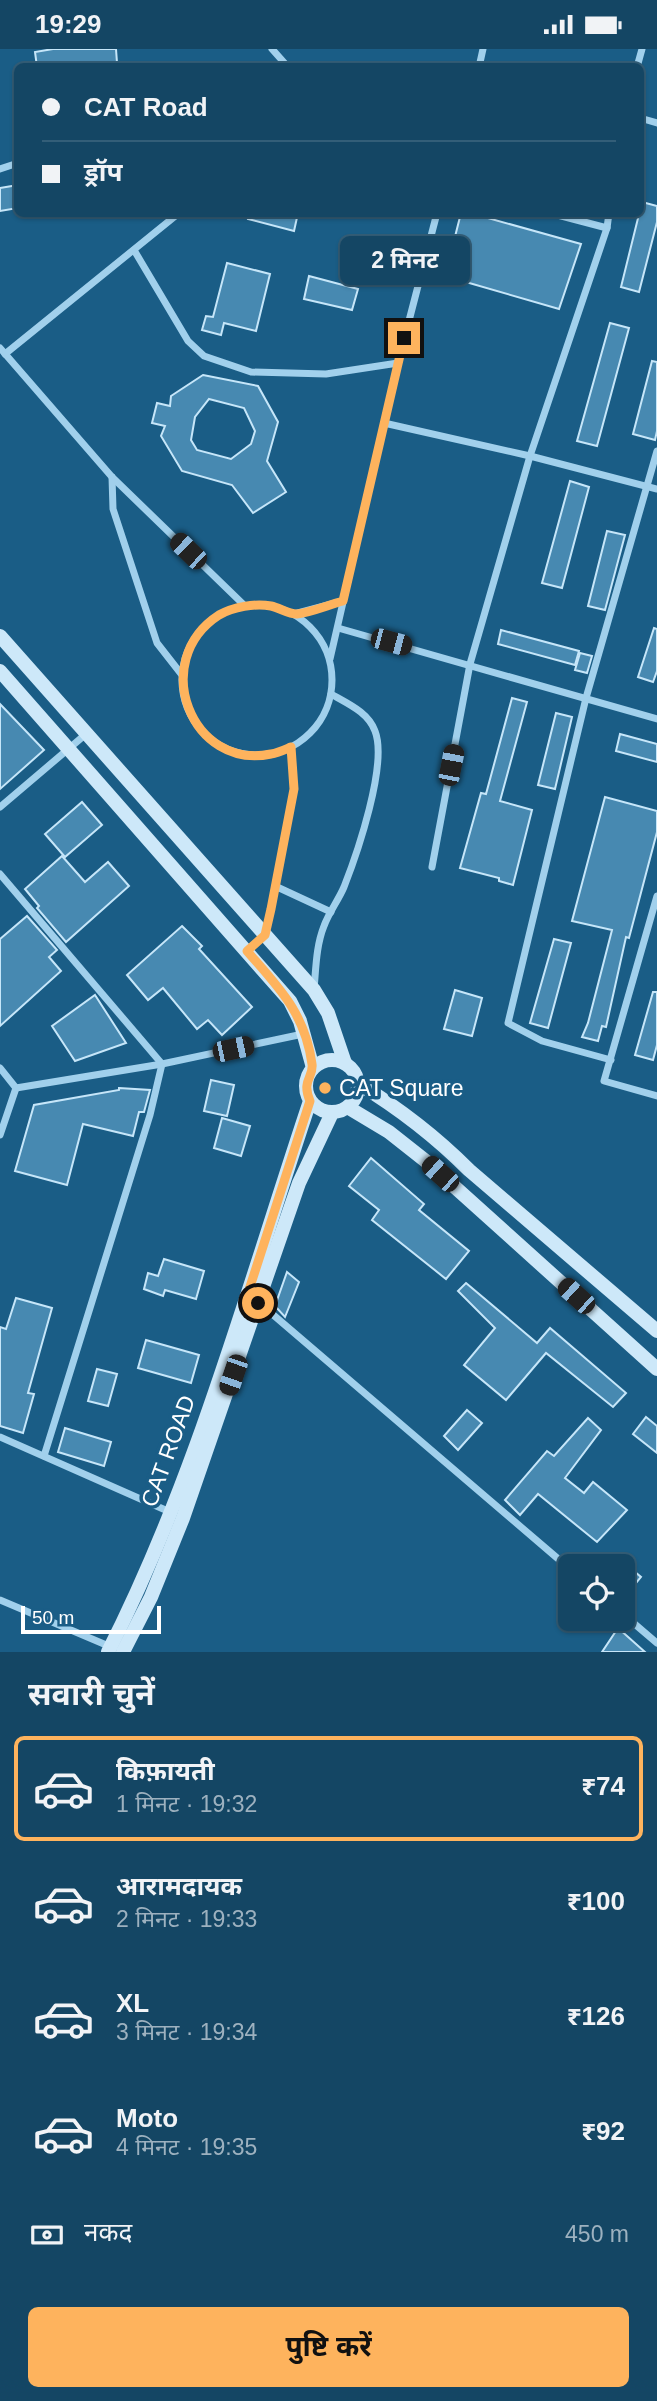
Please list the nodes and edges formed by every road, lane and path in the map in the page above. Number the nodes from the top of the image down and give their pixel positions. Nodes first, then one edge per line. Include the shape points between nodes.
1 (272, 49) edge
2 (284, 63) edge
3 (175, 217) edge
4 (436, 217) edge
5 (565, 217) edge
6 (608, 217) edge
7 (607, 228) junction
8 (134, 250) junction
9 (3, 351) edge
10 (398, 363) junction
11 (384, 423) junction
12 (657, 451) edge
13 (530, 456) junction
14 (112, 477) junction
15 (646, 486) junction
16 (657, 489) edge
17 (343, 601) junction
18 (244, 606) junction
19 (294, 614) junction
20 (338, 628) junction
21 (0, 636) edge
22 (330, 661) junction
23 (470, 664) junction
24 (0, 671) edge
25 (182, 675) junction
26 (331, 694) junction
27 (586, 698) junction
28 (657, 719) edge
29 (87, 734) junction
30 (291, 747) junction
31 (70, 750) junction
32 (0, 807) edge
33 (432, 867) dead end
34 (0, 874) edge
35 (275, 886) junction
36 (657, 896) edge
37 (331, 912) junction
38 (265, 935) junction
39 (247, 951) junction
40 (314, 990) junction
41 (304, 1034) junction
42 (611, 1060) junction
43 (345, 1063) junction
44 (162, 1064) junction
45 (0, 1068) edge
46 (313, 1068) junction
47 (359, 1084) junction
48 (16, 1088) junction
49 (657, 1096) edge
50 (310, 1101) junction
51 (349, 1108) junction
52 (332, 1113) junction
53 (0, 1135) edge
54 (468, 1170) junction
55 (454, 1186) junction
56 (253, 1298) junction
57 (657, 1331) edge
58 (657, 1369) edge
59 (0, 1437) edge
60 (44, 1456) junction
61 (177, 1516) junction
62 (558, 1559) edge
63 (0, 1600) edge
64 (635, 1624) edge
65 (657, 1643) edge
66 (116, 1651) edge

1 - 2 street
3 - 8 street
4 - 10 street
5 - 7 street
6 - 7 street
7 - 13 street
8 - 9 street
8 - 10 street via 188,341 204,356 251,372 326,374
9 - 14 street
10 - 11 street
11 - 13 street
11 - 17 street
12 - 15 street
13 - 15 street
13 - 23 street
14 - 18 street
14 - 25 street via 113,509 157,643
15 - 16 street
15 - 27 street
17 - 19 street
17 - 20 street
18 - 19 street via 270,606
18 - 25 street via 221,614 202,629 188,651
19 - 22 street via 314,631
20 - 22 street
20 - 23 street
21 - 29 street
22 - 26 street
23 - 27 street
23 - 33 street
24 - 31 street
25 - 30 street via 192,719 225,749 270,755
26 - 30 street via 310,734
26 - 37 street via 365,715 376,732 378,760 368,815
27 - 28 street
27 - 42 street via 508,1023 542,1041
29 - 31 street
29 - 38 street
30 - 35 street via 294,789
31 - 32 street
31 - 39 street
34 - 44 street
35 - 37 street
35 - 38 street
36 - 42 street
37 - 40 street via 317,950
38 - 39 street
38 - 40 street
39 - 41 street via 290,1001
40 - 43 street via 328,1013
41 - 44 street
41 - 46 street
42 - 49 street via 604,1081
43 - 46 street via 328,1060
43 - 47 street
44 - 48 street
44 - 60 street
45 - 48 street
46 - 50 street via 306,1084
47 - 51 street
47 - 54 street via 397,1107
48 - 53 street
50 - 52 street
50 - 56 street, CAT ROAD
51 - 52 street
51 - 55 street via 389,1132
52 - 56 street, CAT ROAD
54 - 55 street
54 - 57 street
55 - 58 street
56 - 61 street, CAT ROAD
56 - 62 street
59 - 60 street
60 - 61 street
61 - 66 street, CAT ROAD
63 - 66 street
64 - 65 street

